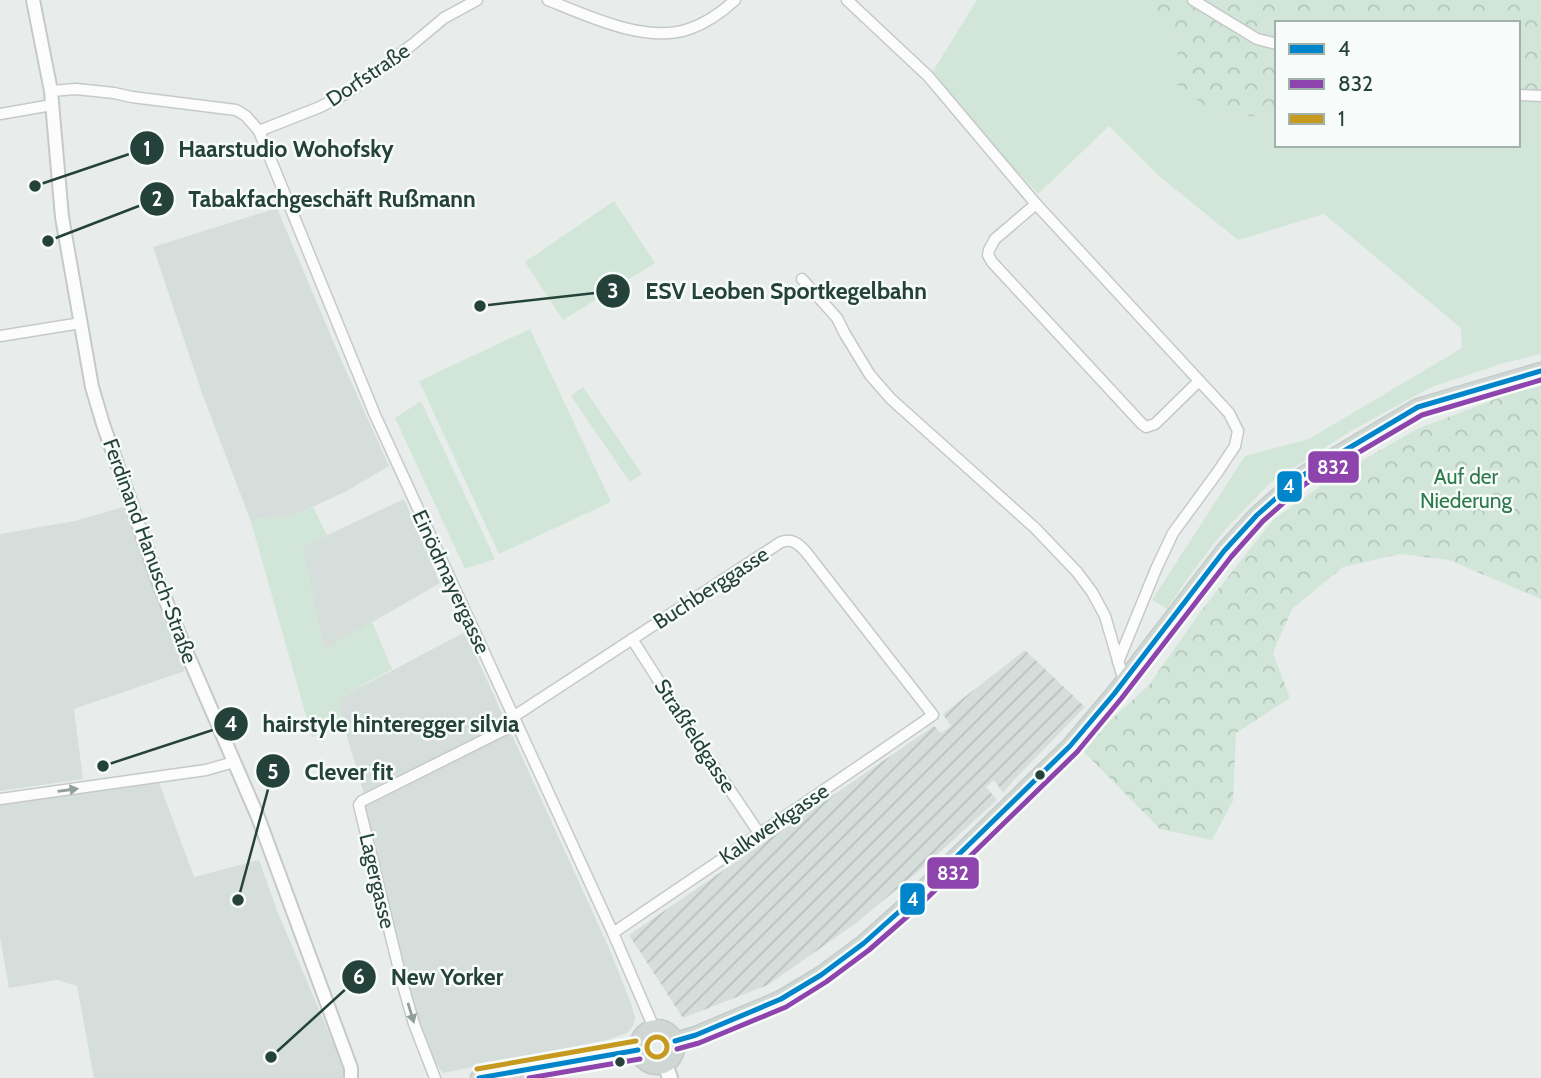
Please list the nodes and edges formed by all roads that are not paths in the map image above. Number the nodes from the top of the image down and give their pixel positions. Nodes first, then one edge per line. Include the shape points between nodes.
1 (33, 0) edge
2 (477, 0) edge
3 (548, 0) edge
4 (735, 0) edge
5 (847, 0) edge
6 (1193, 0) edge
7 (1275, 43) edge
8 (51, 91) junction
9 (1520, 95) edge
10 (1541, 96) edge
11 (52, 106) junction
12 (0, 114) edge
13 (259, 131) junction
14 (1035, 204) junction
15 (802, 279) dead end
16 (81, 323) junction
17 (0, 336) edge
18 (1541, 371) edge
19 (1199, 381) junction
20 (632, 639) junction
21 (1118, 662) junction
22 (1124, 681) junction
23 (933, 715) joint
24 (515, 720) junction
25 (234, 762) junction
26 (0, 799) edge
27 (360, 803) joint
28 (759, 833) junction
29 (613, 933) junction
30 (654, 1028) junction
31 (675, 1041) junction
32 (638, 1050) junction
33 (667, 1071) edge
34 (352, 1078) edge
35 (435, 1078) edge
36 (479, 1078) edge

1 - 8 street, Ferdinand Hanusch-Straße
2 - 13 street, Dorfstraße via 444,19 347,93
3 - 4 street via 596,20 654,34 689,29 719,15
5 - 14 street via 928,76
6 - 7 street via 1258,39
8 - 11 street, Ferdinand Hanusch-Straße
8 - 13 street via 76,89 236,110
9 - 10 street
11 - 12 street
11 - 16 street, Ferdinand Hanusch-Straße via 62,217
13 - 24 street, Einödmayergasse via 375,415
14 - 19 street
14 - 19 street via 991,244 988,255 1138,420 1151,426
15 - 21 street via 838,318 870,375 891,399 1035,528 1077,572 1105,616
16 - 17 street
16 - 25 street, Ferdinand Hanusch-Straße via 110,445 177,629
18 - 22 main road via 1418,407 1300,477 1224,551
19 - 21 street via 1229,413 1238,431 1235,446 1173,533
20 - 23 street, Buchberggasse via 790,540 806,552
20 - 24 street, Buchberggasse
20 - 28 street, Straßfeldgasse
21 - 22 street
22 - 31 main road via 1070,746 864,943 781,999
23 - 28 street, Kalkwerkgasse
24 - 27 street, Buchberggasse
24 - 29 street, Einödmayergasse
26 -> 25 street via 206,770
25 - 34 street, Ferdinand Hanusch-Straße via 274,857
27 -> 35 street, Lagergasse via 402,982
28 - 29 street, Kalkwerkgasse
29 - 30 street, Einödmayergasse
30 - 31 main road via 667,1030
30 - 32 main road via 641,1035
31 - 33 main road via 676,1052
32 - 33 main road via 651,1065
32 - 36 main road

